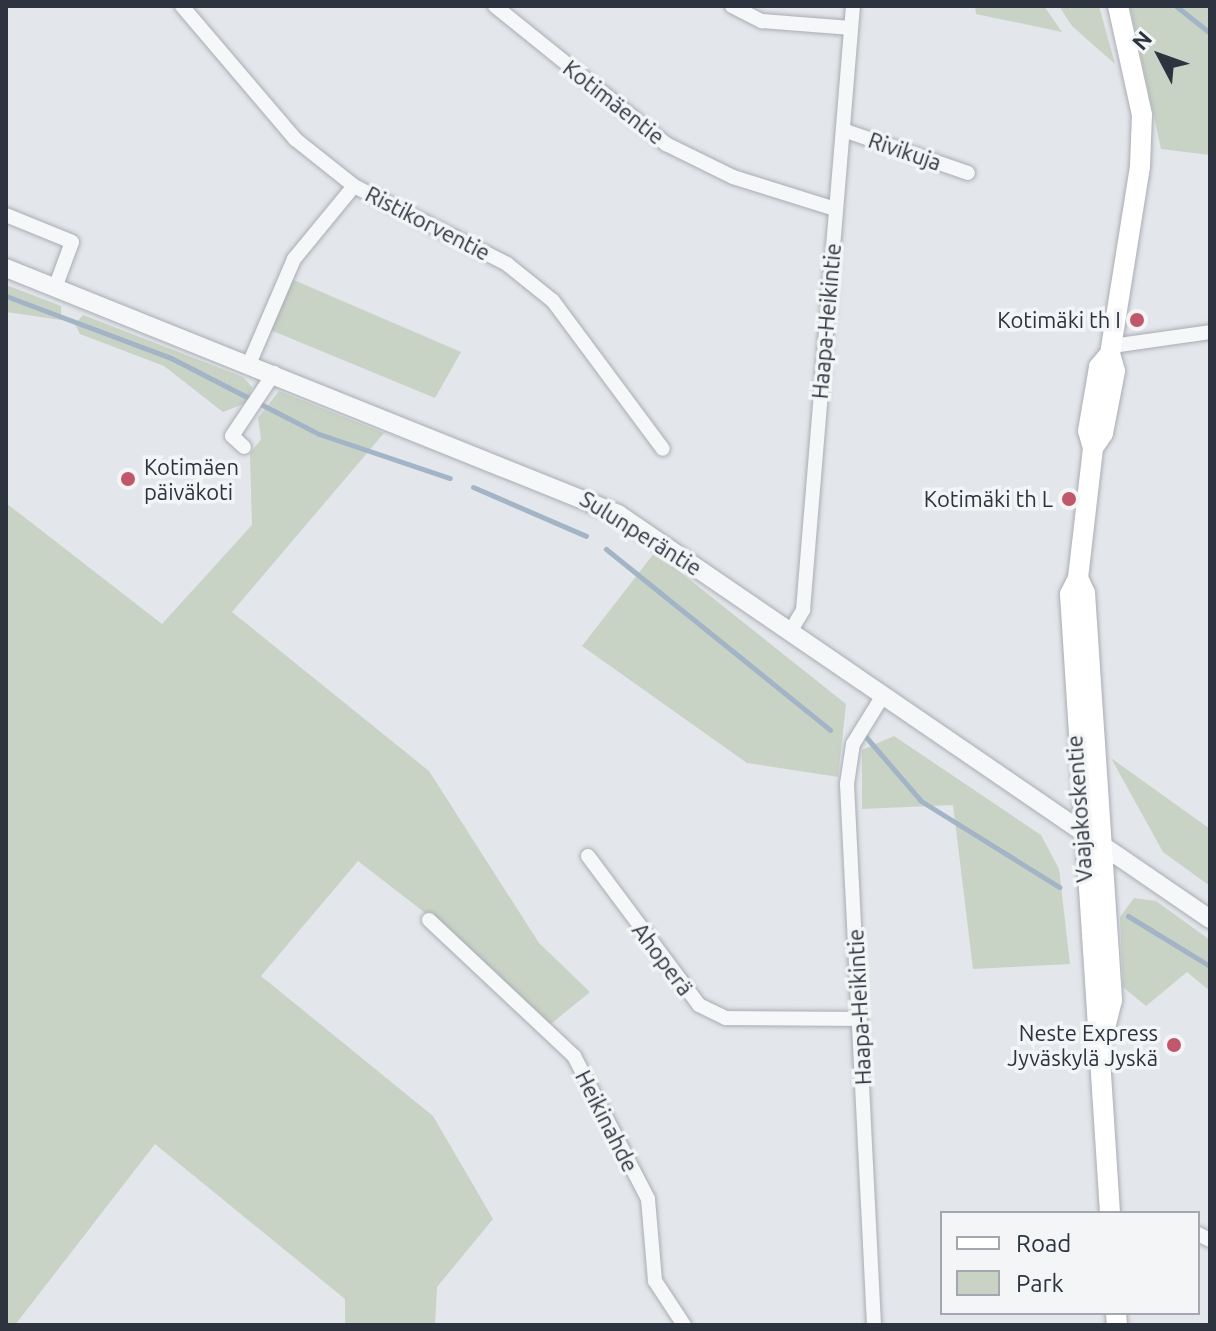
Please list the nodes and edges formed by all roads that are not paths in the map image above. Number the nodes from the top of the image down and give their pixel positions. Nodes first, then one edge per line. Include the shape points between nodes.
1 (182, 6) edge
2 (495, 6) edge
3 (732, 6) edge
4 (853, 6) edge
5 (1118, 6) edge
6 (851, 28) junction
7 (843, 130) junction
8 (968, 173) dead end
9 (354, 186) junction
10 (835, 209) junction
11 (6, 215) edge
12 (6, 268) edge
13 (55, 288) junction
14 (1210, 332) edge
15 (1111, 350) junction
16 (249, 364) junction
17 (274, 373) junction
18 (244, 447) dead end
19 (663, 449) dead end
20 (790, 632) junction
21 (882, 697) junction
22 (1089, 832) junction
23 (588, 856) dead end
24 (1210, 919) edge
25 (429, 920) dead end
26 (860, 1019) junction
27 (1110, 1211) edge
28 (684, 1325) edge
29 (874, 1325) edge

1 - 9 street, Ristikorventie via 295,139
2 - 10 street, Kotimäentie via 666,144 733,177
3 - 6 street via 762,21
4 - 6 street, Haapa-Heikintie
5 - 15 main road, Vaajakoskentie via 1141,128
6 - 7 street, Haapa-Heikintie
7 - 8 street, Rivikuja
7 - 10 street, Haapa-Heikintie
9 - 16 street via 294,259
9 - 19 street, Ristikorventie via 507,264 553,301
10 - 20 street, Haapa-Heikintie via 803,610
11 - 13 street via 72,242
12 - 13 street, Sulunperäntie
13 - 16 street, Sulunperäntie
14 - 15 street
15 - 22 main road, Vaajakoskentie via 1115,371 1103,433 1093,448 1078,578 1070,594
16 - 17 street, Sulunperäntie
17 - 18 street via 232,436
17 - 20 street, Sulunperäntie via 572,490
20 - 21 street, Sulunperäntie
21 - 22 street, Sulunperäntie
21 - 26 street, Haapa-Heikintie via 853,744 847,784
22 - 24 street, Sulunperäntie
22 - 27 main road, Vaajakoskentie via 1112,1000 1102,1040
23 - 26 street, Ahoperä via 699,1005 726,1018
25 - 28 street, Heikinahde via 574,1056 648,1199 655,1281
26 - 29 street, Haapa-Heikintie

